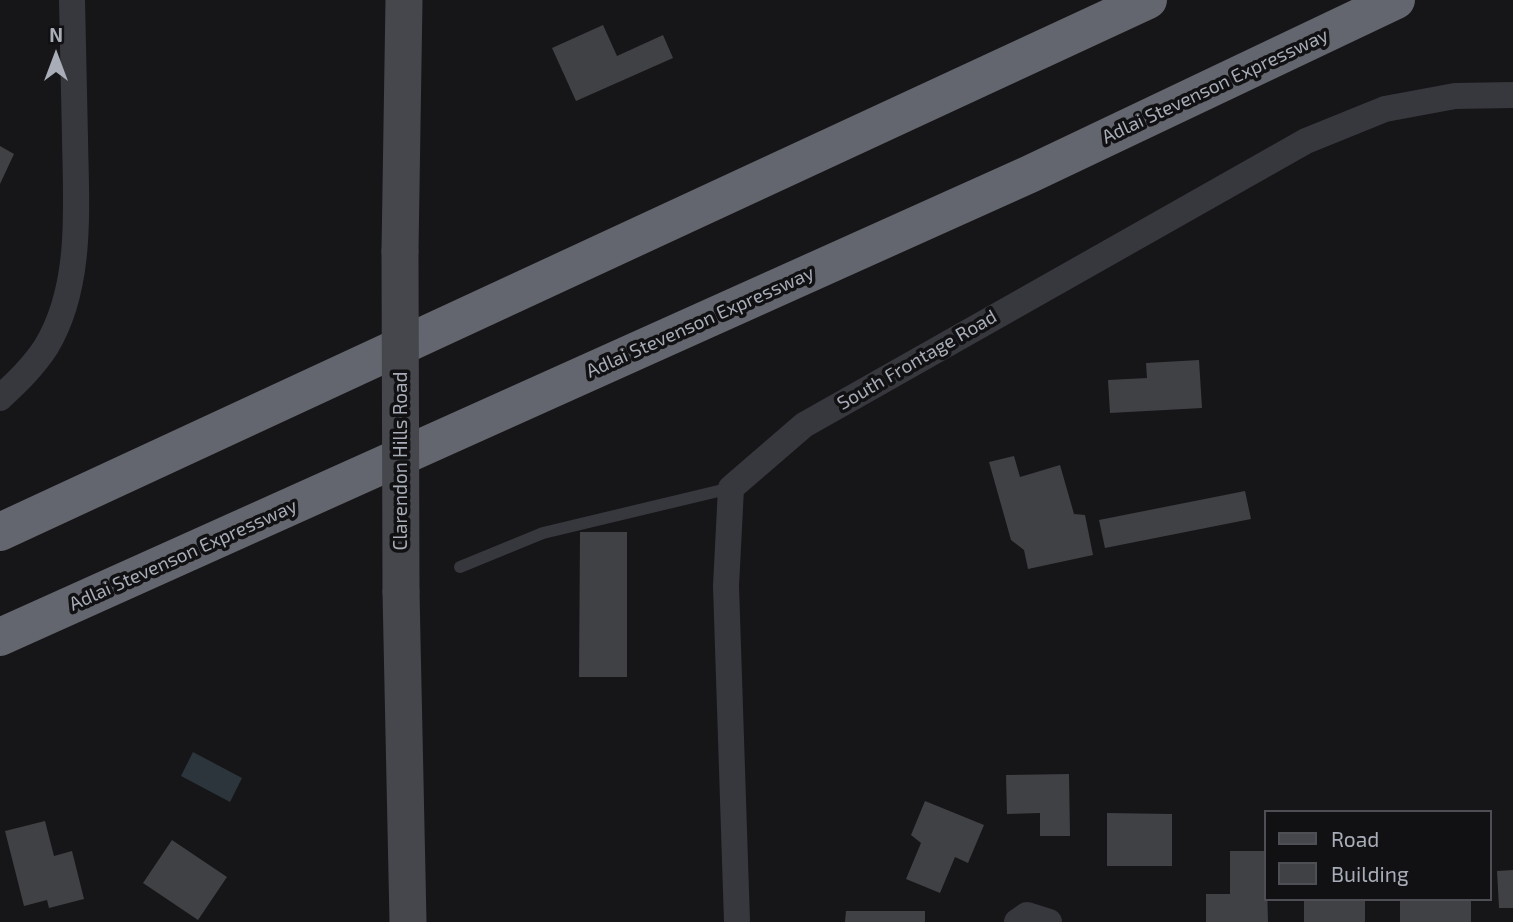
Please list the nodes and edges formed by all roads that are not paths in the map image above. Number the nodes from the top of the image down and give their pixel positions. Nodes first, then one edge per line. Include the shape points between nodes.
1 (72, 0) edge
2 (404, 0) edge
3 (1148, 0) edge
4 (1396, 0) edge
5 (1410, 0) edge
6 (1332, 30) junction
7 (1513, 95) edge
8 (0, 398) edge
9 (731, 488) junction
10 (0, 532) edge
11 (460, 567) dead end
12 (0, 637) edge
13 (408, 922) edge
14 (737, 922) edge
15 (1017, 922) edge
16 (1049, 922) edge

1 - 8 street via 76,204 69,281 60,317 46,345 25,375
2 - 13 street, Clarendon Hills Road, bridge via 401,592
3 - 10 highway
4 - 6 highway, Adlai Stevenson Expressway
5 - 6 highway
6 - 12 highway, Adlai Stevenson Expressway via 1017,180
7 - 9 street, South Frontage Road via 1455,96 1385,109 1306,141 804,425
9 - 11 lane via 544,533
9 - 14 street via 726,586
15 - 16 street via 1027,915

